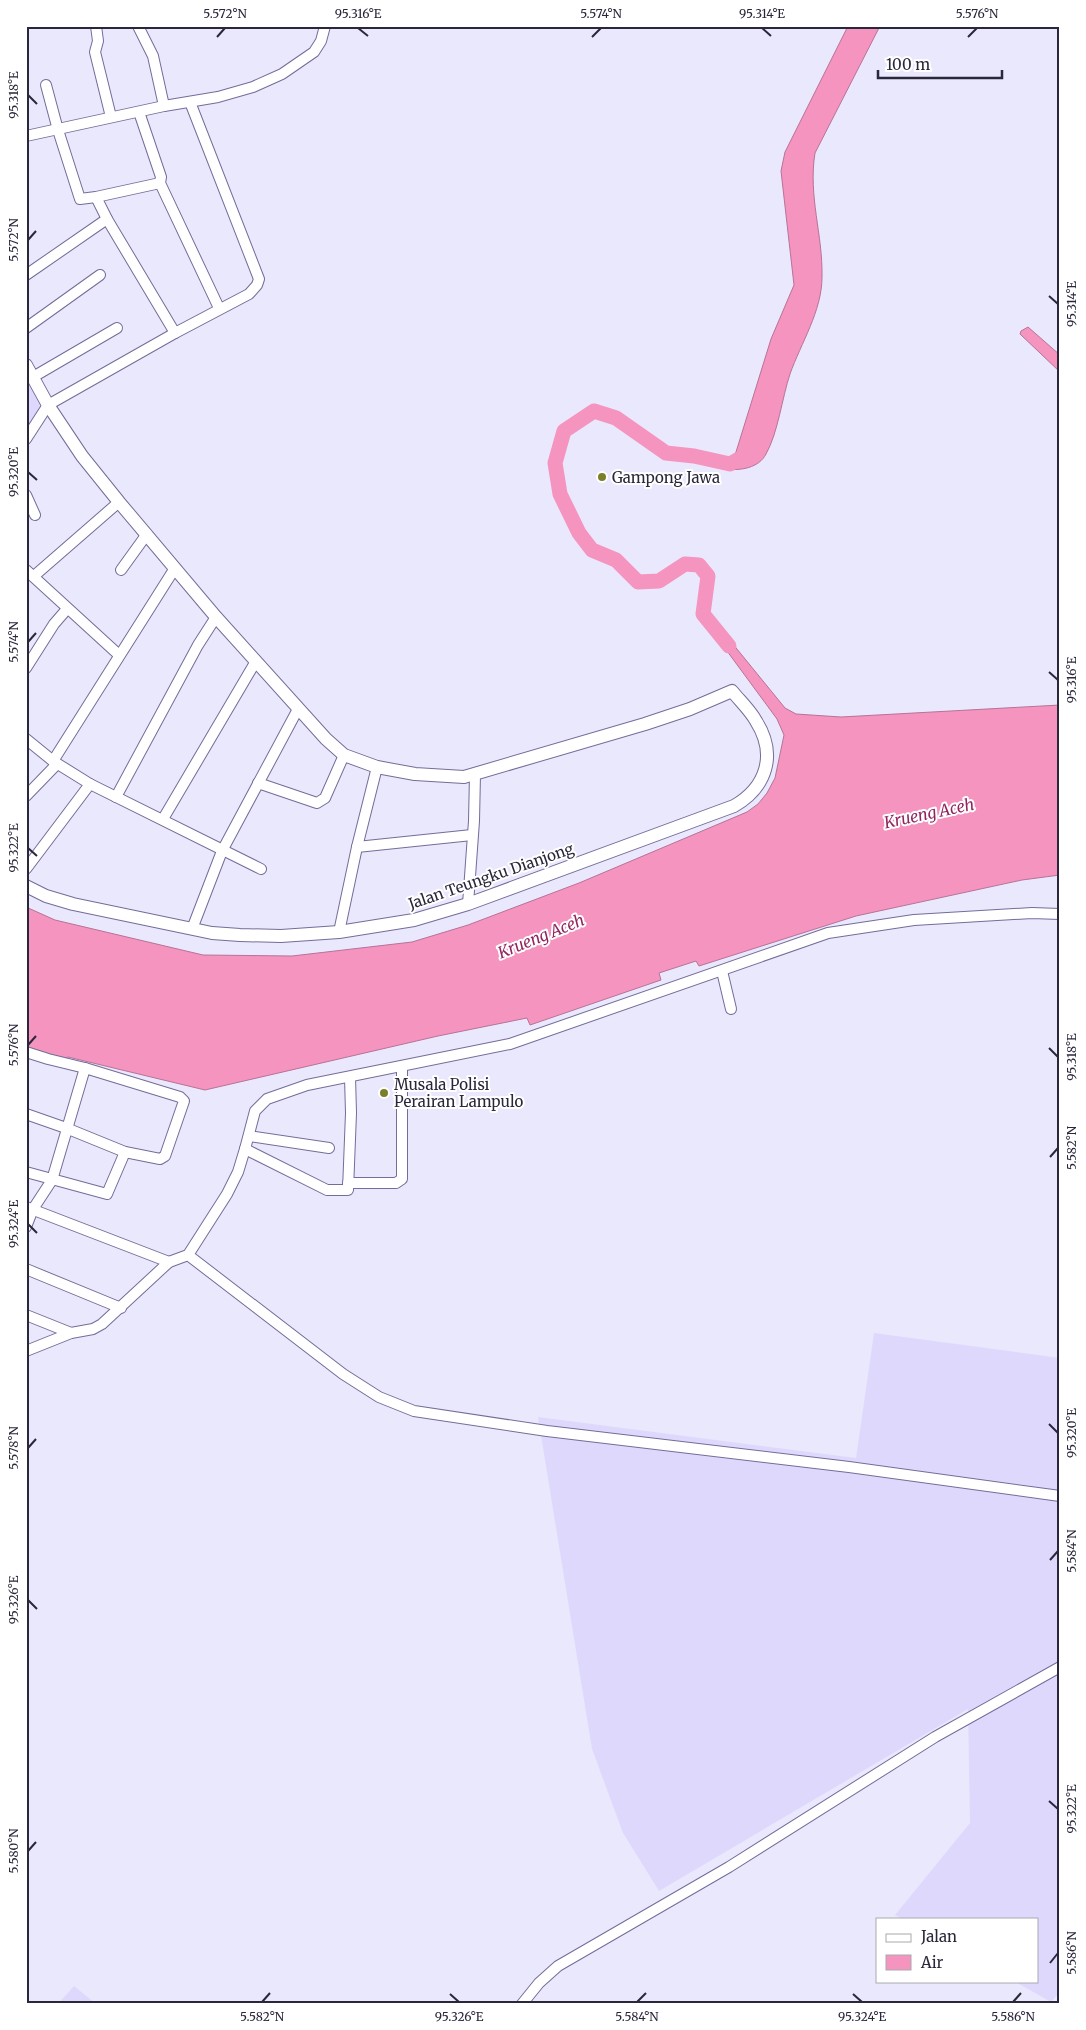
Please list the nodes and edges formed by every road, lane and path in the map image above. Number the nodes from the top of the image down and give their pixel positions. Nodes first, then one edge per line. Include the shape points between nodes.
1 (96, 26) edge
2 (138, 26) edge
3 (325, 26) edge
4 (46, 85) dead end
5 (190, 102) junction
6 (164, 106) junction
7 (139, 112) junction
8 (111, 117) junction
9 (58, 130) junction
10 (26, 136) edge
11 (160, 183) junction
12 (96, 197) junction
13 (107, 219) junction
14 (26, 275) edge
15 (100, 275) dead end
16 (219, 308) junction
17 (26, 328) edge
18 (117, 328) dead end
19 (175, 333) junction
20 (26, 365) edge
21 (33, 377) junction
22 (48, 405) junction
23 (26, 439) edge
24 (26, 495) edge
25 (119, 502) junction
26 (35, 515) dead end
27 (147, 534) junction
28 (175, 568) junction
29 (121, 570) dead end
30 (30, 573) edge
31 (67, 609) junction
32 (216, 617) junction
33 (119, 655) junction
34 (256, 661) junction
35 (26, 668) edge
36 (298, 709) junction
37 (26, 739) edge
38 (344, 755) junction
39 (55, 762) junction
40 (377, 767) junction
41 (475, 774) junction
42 (258, 783) junction
43 (90, 784) junction
44 (26, 796) edge
45 (116, 797) junction
46 (163, 819) junction
47 (472, 835) junction
48 (357, 847) junction
49 (222, 851) junction
50 (26, 869) edge
51 (261, 870) dead end
52 (26, 886) edge
53 (468, 904) junction
54 (1060, 914) edge
55 (192, 929) junction
56 (339, 932) junction
57 (722, 971) junction
58 (731, 1009) dead end
59 (26, 1052) edge
60 (402, 1067) junction
61 (85, 1068) junction
62 (350, 1076) junction
63 (26, 1114) edge
64 (66, 1128) junction
65 (249, 1136) junction
66 (328, 1148) dead end
67 (245, 1149) junction
68 (125, 1152) junction
69 (26, 1172) edge
70 (52, 1180) junction
71 (348, 1183) junction
72 (30, 1208) edge
73 (26, 1227) edge
74 (188, 1255) junction
75 (169, 1262) junction
76 (26, 1269) edge
77 (121, 1308) junction
78 (26, 1315) edge
79 (71, 1333) junction
80 (26, 1351) edge
81 (1060, 1496) edge
82 (1060, 1667) edge
83 (522, 2004) edge

1 - 8 street via 98,41 95,52
2 - 6 street via 153,56
3 - 5 street via 314,52 282,74 235,92
4 - 9 street
5 - 6 street
5 - 16 street via 259,279 249,294
6 - 7 street
7 - 8 street
7 - 11 street via 161,177
8 - 9 street
9 - 10 street
9 - 12 street via 78,197 82,200
11 - 12 street
11 - 16 street
12 - 13 street
13 - 14 street
13 - 19 street
15 - 17 street
16 - 19 street
18 - 21 street
19 - 22 street
20 - 21 street
21 - 22 street
22 - 23 street
22 - 25 street via 82,456
24 - 26 street
25 - 27 street
25 - 30 street
27 - 28 street
27 - 29 street
28 - 32 street
28 - 33 street
30 - 31 street
31 - 33 street
31 - 35 street
32 - 34 street
32 - 45 street
33 - 39 street
34 - 36 street
34 - 46 street
36 - 38 street
36 - 42 street
37 - 39 street
38 - 40 street
38 - 42 street via 325,798 317,803
39 - 43 street
39 - 44 street
40 - 41 street via 402,773 451,777
40 - 48 street
41 - 47 street
41 - 53 street, Jalan Teungku Dianjong via 654,721 732,691 756,720 768,754 766,768 752,793 722,812
42 - 49 street
43 - 45 street
43 - 50 street
45 - 46 street
46 - 49 street
47 - 48 street
47 - 53 street
48 - 56 street
49 - 51 street
49 - 55 street
52 - 55 street, Jalan Teungku Dianjong via 73,904
53 - 56 street, Jalan Teungku Dianjong via 414,920
54 - 57 street via 914,920 828,933
55 - 56 street, Jalan Teungku Dianjong via 260,936
57 - 58 street
57 - 60 street via 519,1042
59 - 61 street
60 - 62 street
60 - 71 street via 402,1179 396,1183
61 - 64 street
61 - 68 street via 183,1099 165,1156 158,1159
62 - 65 street via 290,1089 262,1101 255,1110
62 - 71 street
63 - 64 street
64 - 68 street
64 - 70 street
65 - 66 street
65 - 67 street
67 - 71 street via 327,1190 348,1190
67 - 74 street via 233,1183
68 - 70 street via 107,1194
69 - 70 street
70 - 72 street
72 - 73 street
72 - 75 street
74 - 75 street
74 - 81 street via 343,1374 379,1397 414,1411
75 - 77 street
76 - 77 street
77 - 79 street via 93,1329
78 - 79 street
79 - 80 street
82 - 83 street via 935,1737 729,1867 558,1966

